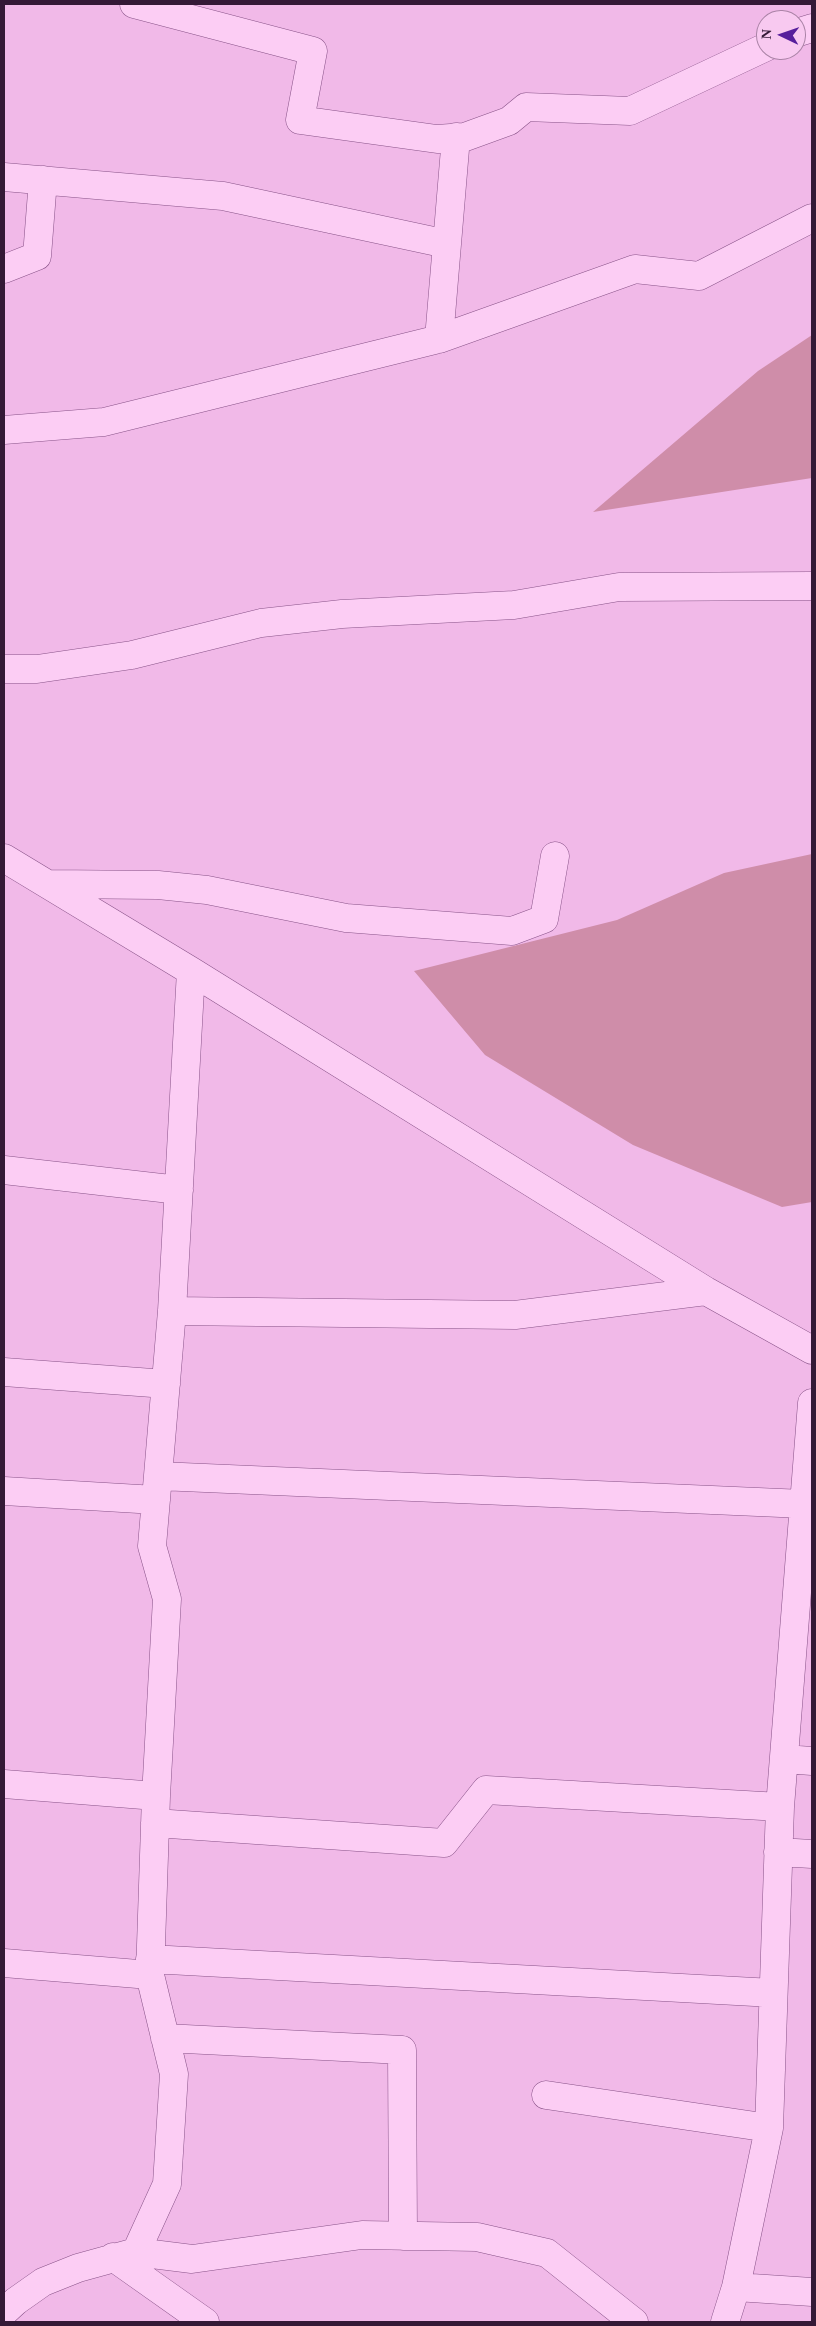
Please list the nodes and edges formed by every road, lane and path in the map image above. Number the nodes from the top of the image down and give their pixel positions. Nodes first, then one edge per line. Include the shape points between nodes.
1 (134, 4) edge
2 (756, 52) edge
3 (456, 137) junction
4 (4, 177) edge
5 (43, 180) junction
6 (812, 218) edge
7 (447, 244) junction
8 (4, 269) edge
9 (439, 339) junction
10 (4, 430) edge
11 (812, 586) edge
12 (4, 669) edge
13 (555, 856) dead end
14 (4, 858) edge
15 (47, 884) junction
16 (191, 971) junction
17 (4, 1170) edge
18 (179, 1190) junction
19 (706, 1291) junction
20 (172, 1311) junction
21 (812, 1350) edge
22 (4, 1372) edge
23 (166, 1384) junction
24 (812, 1404) edge
25 (157, 1488) junction
26 (4, 1491) edge
27 (804, 1504) junction
28 (806, 1547) edge
29 (784, 1759) junction
30 (812, 1761) edge
31 (4, 1784) edge
32 (156, 1796) junction
33 (780, 1807) junction
34 (155, 1823) junction
35 (778, 1852) junction
36 (812, 1854) edge
37 (4, 1963) edge
38 (150, 1967) junction
39 (773, 1993) junction
40 (165, 2038) junction
41 (546, 2095) dead end
42 (769, 2128) junction
43 (402, 2236) junction
44 (125, 2254) junction
45 (736, 2287) junction
46 (812, 2292) edge
47 (4, 2312) edge
48 (205, 2322) edge
49 (634, 2322) edge
50 (725, 2322) edge

1 - 3 street via 313,51 300,120 437,139
2 - 3 street via 630,111 526,107 509,121 465,137
3 - 7 street
4 - 5 street
5 - 7 street via 223,196
5 - 8 street via 37,256
6 - 9 street via 699,276 635,269
7 - 9 street
9 - 10 street via 104,422
11 - 12 street via 619,587 514,605 342,614 261,623 132,655 37,669
13 - 15 street via 544,919 512,931 346,918 207,890 158,885
14 - 15 street
15 - 16 street
16 - 18 street
16 - 19 street
17 - 18 street
18 - 20 street
19 - 20 street via 515,1315
19 - 21 street
20 - 23 street
22 - 23 street
23 - 25 street
24 - 27 street
25 - 26 street
25 - 27 street
25 - 32 street via 152,1546 167,1599
27 - 28 street
28 - 29 street
29 - 30 street
29 - 33 street
31 - 32 street
32 - 34 street
33 - 34 street via 486,1790 444,1843
33 - 35 street
34 - 38 street
35 - 36 street
35 - 39 street
37 - 38 street
38 - 39 street
38 - 40 street
39 - 42 street
40 - 43 street via 402,2050
40 - 44 street via 174,2074 167,2184
41 - 42 street
42 - 45 street
43 - 44 street via 362,2235 192,2259
43 - 49 street via 477,2236 548,2253
44 - 47 street via 43,2282
44 - 48 street
45 - 46 street
45 - 50 street

